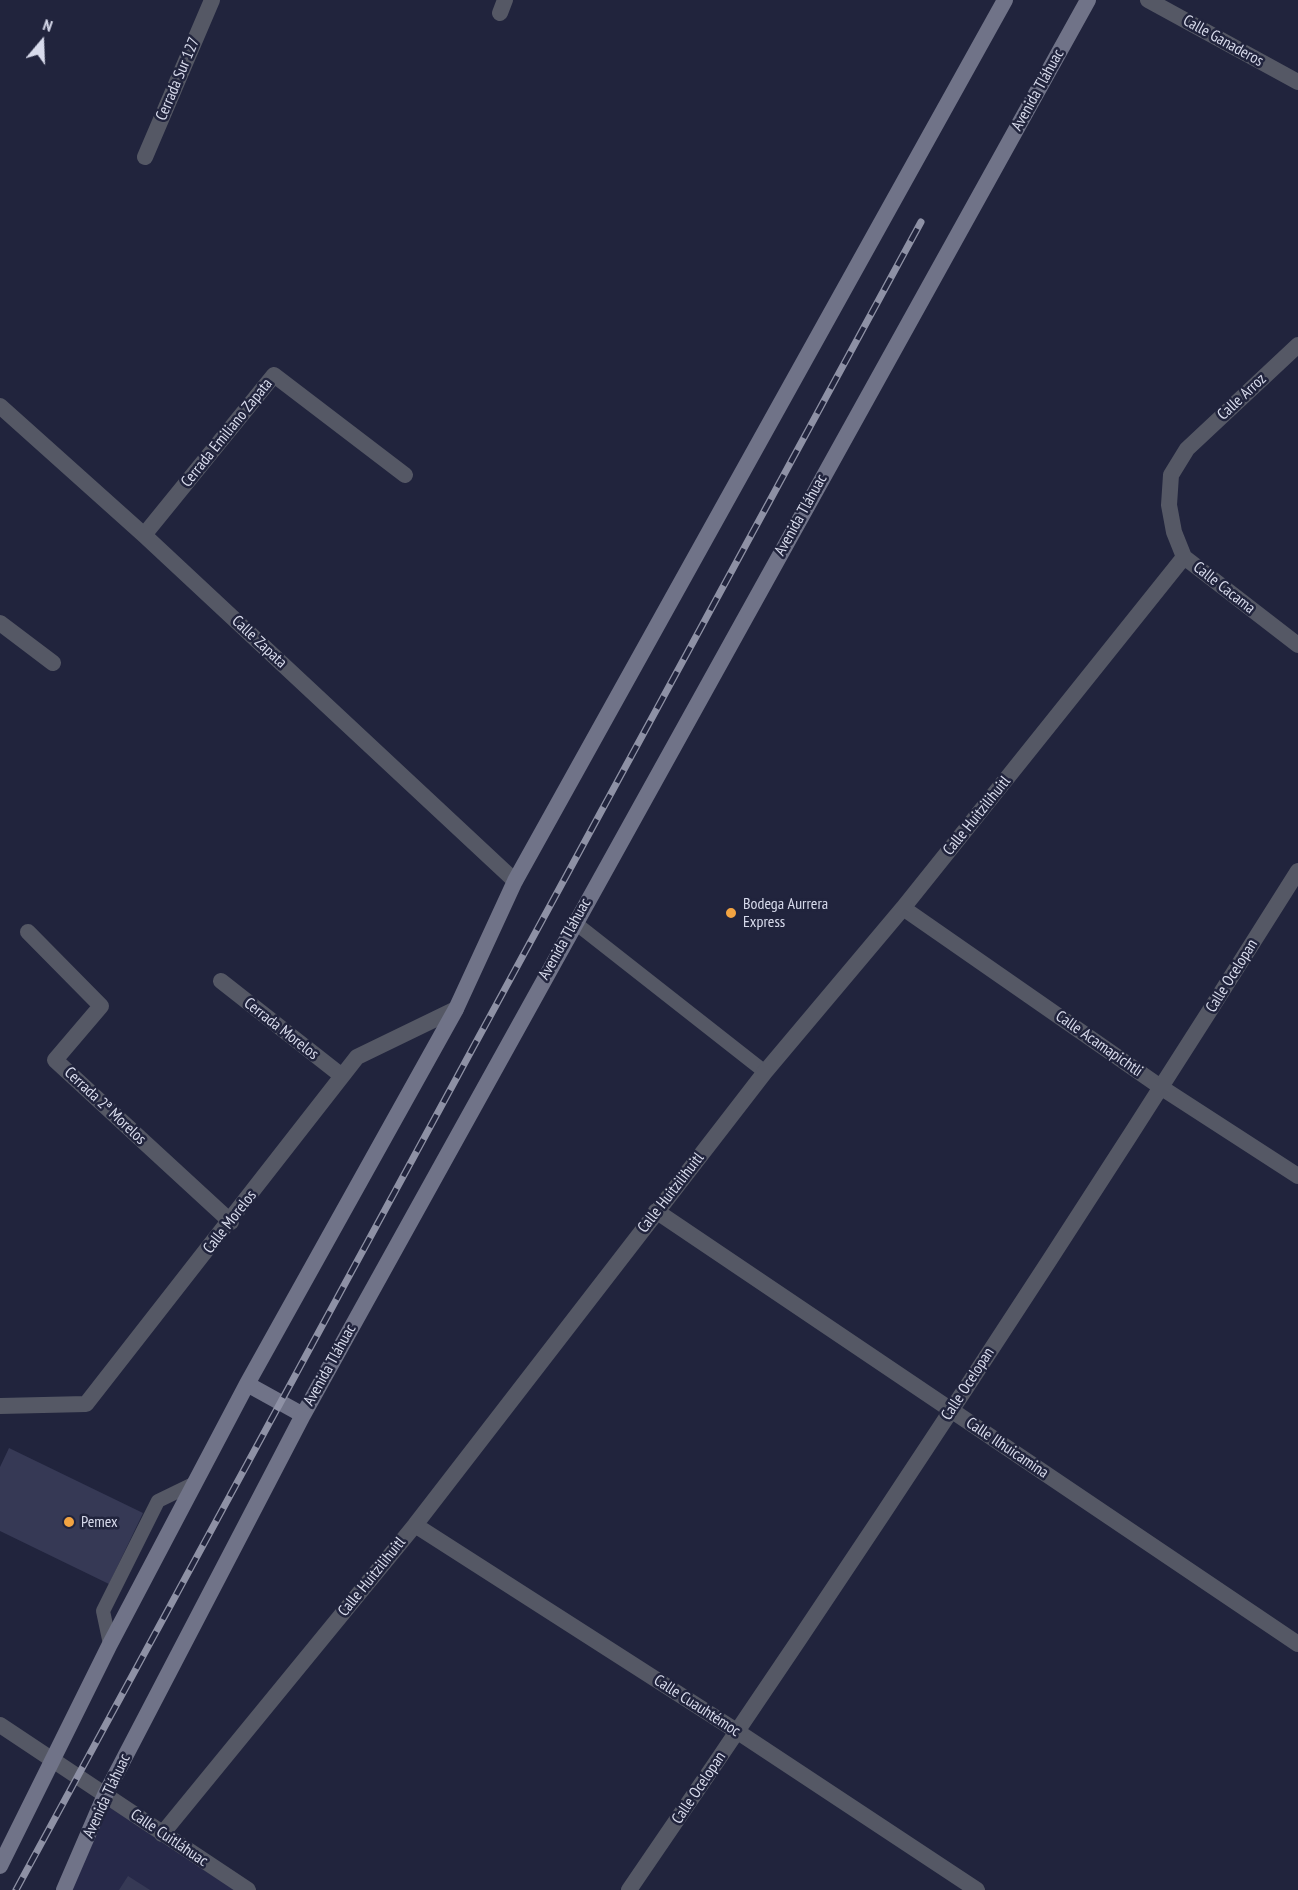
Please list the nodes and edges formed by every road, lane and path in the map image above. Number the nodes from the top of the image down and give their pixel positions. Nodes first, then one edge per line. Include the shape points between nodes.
1 (212, 0) edge
2 (1005, 0) edge
3 (1088, 0) edge
4 (1148, 0) edge
5 (1298, 82) edge
6 (145, 157) dead end
7 (1298, 345) edge
8 (0, 406) edge
9 (1187, 449) joint
10 (405, 475) dead end
11 (144, 536) junction
12 (1184, 557) junction
13 (0, 623) edge
14 (1298, 645) edge
15 (53, 663) dead end
16 (1298, 871) edge
17 (515, 881) junction
18 (903, 908) junction
19 (574, 922) junction
20 (28, 932) dead end
21 (221, 981) dead end
22 (456, 1009) junction
23 (765, 1072) junction
24 (342, 1076) junction
25 (1162, 1088) junction
26 (1298, 1176) edge
27 (656, 1211) junction
28 (231, 1222) junction
29 (247, 1384) junction
30 (0, 1407) edge
31 (951, 1410) junction
32 (303, 1415) junction
33 (195, 1483) junction
34 (415, 1525) junction
35 (110, 1644) junction
36 (1298, 1644) edge
37 (0, 1725) edge
38 (738, 1732) junction
39 (53, 1760) junction
40 (105, 1795) junction
41 (162, 1834) junction
42 (0, 1866) edge
43 (64, 1890) edge
44 (248, 1890) edge
45 (629, 1890) edge
46 (977, 1890) edge

1 - 6 street, Cerrada Sur 127
2 - 17 main road
3 - 19 main road, Avenida Tláhuac
4 - 5 street, Calle Ganaderos
7 - 9 street, Calle Arroz
8 - 11 street, Calle Zapata
9 - 12 street, Calle Cacama via 1171,475 1169,505
10 - 11 street, Cerrada Emiliano Zapata via 274,375
11 - 17 street, Calle Zapata
12 - 14 street, Calle Cacama
12 - 18 street, Calle Huitzilihuitl
13 - 15 street
16 - 25 street, Calle Ocelopan
17 - 22 main road
18 - 23 street, Calle Huitzilihuitl
18 - 25 street, Calle Acamapichtli
19 - 23 lane
19 - 32 main road, Avenida Tláhuac
20 - 28 street, Cerrada 2ª Morelos via 100,1006 55,1060
21 - 24 street, Cerrada Morelos
22 - 24 street, Calle Morelos via 357,1057
22 - 29 main road
23 - 27 street, Calle Huitzilihuitl
24 - 28 street, Calle Morelos
25 - 26 street, Calle Acamapichtli
25 - 31 street, Calle Ocelopan
27 - 31 street, Calle Ilhuicamina
27 - 34 street, Calle Huitzilihuitl
28 - 30 street, Calle Morelos via 87,1404
29 - 32 main road
29 - 33 main road
31 - 36 street, Calle Ilhuicamina
31 - 38 street, Calle Ocelopan
32 - 40 main road, Avenida Tláhuac
33 - 35 main road
33 - 35 lane via 158,1501 103,1611
34 - 38 street, Calle Cuauhtémoc
34 - 41 street, Calle Huitzilihuitl
35 - 39 main road
37 - 39 street, Calle Cuitláhuac
38 - 45 street, Calle Ocelopan
38 - 46 street, Calle Cuauhtémoc
39 - 40 street, Calle Cuitláhuac
39 - 42 main road
40 - 41 street, Calle Cuitláhuac
40 - 43 main road, Avenida Tláhuac
41 - 44 street, Calle Cuitláhuac

